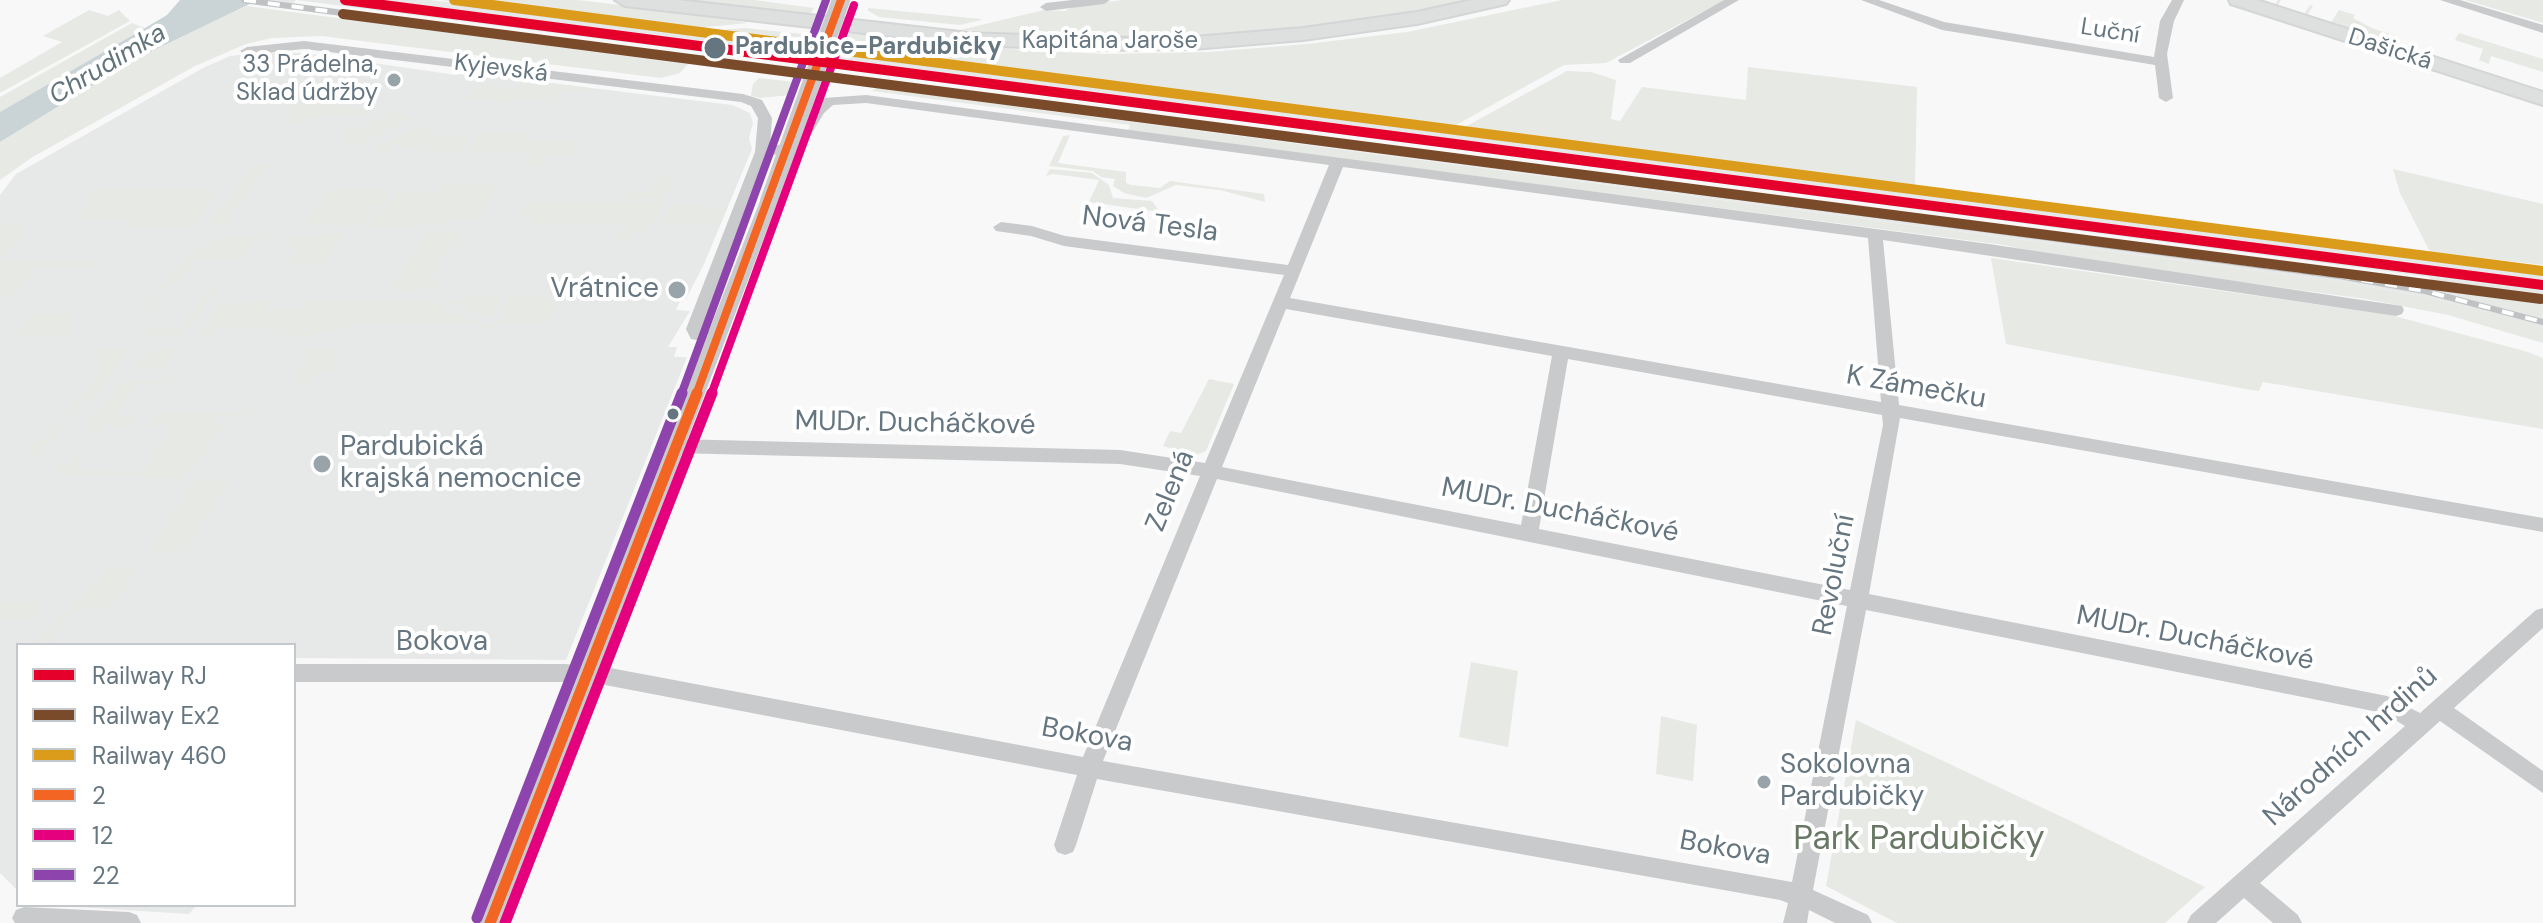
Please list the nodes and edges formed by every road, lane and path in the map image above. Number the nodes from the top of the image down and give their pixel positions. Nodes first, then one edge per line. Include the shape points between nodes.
1 (625, 0) edge
2 (841, 0) edge
3 (1104, 0) edge
4 (1499, 0) edge
5 (1733, 0) edge
6 (1867, 0) edge
7 (2178, 0) edge
8 (2238, 0) edge
9 (2446, 0) edge
10 (1046, 7) dead end
11 (2543, 29) edge
12 (247, 51) dead end
13 (1625, 60) dead end
14 (2160, 62) junction
15 (2166, 98) dead end
16 (2543, 99) edge
17 (762, 152) junction
18 (1338, 162) junction
19 (1001, 227) dead end
20 (1875, 234) junction
21 (1293, 271) junction
22 (1280, 302) junction
23 (702, 305) junction
24 (731, 305) junction
25 (2396, 310) dead end
26 (718, 338) junction
27 (1561, 352) junction
28 (1892, 410) junction
29 (674, 446) junction
30 (1212, 470) junction
31 (2543, 525) edge
32 (1529, 533) junction
33 (1860, 600) junction
34 (2543, 616) edge
35 (296, 673) edge
36 (587, 674) junction
37 (2430, 716) junction
38 (1091, 767) junction
39 (2543, 783) edge
40 (1065, 845) dead end
41 (2244, 884) junction
42 (1801, 895) junction
43 (24, 918) dead end
44 (129, 923) edge
45 (490, 923) edge
46 (1795, 923) edge
47 (1860, 923) edge
48 (2199, 923) edge
49 (2290, 923) edge

1 - 4 main road, Kapitána Jaroše via 955,37 1103,44 1303,34
2 - 24 street, bridge
3 - 10 street
5 - 13 street
6 - 14 street, Luční via 1942,26
7 - 14 street, Luční via 2167,21
8 - 16 main road, Dašická
9 - 11 street
12 - 17 street, Kyjevská via 304,45 754,101 765,118
14 - 15 street, Luční
17 - 18 street via 797,147 825,104 850,98
17 - 23 street
18 - 20 street
18 - 21 street, Zelená
19 - 21 street, Nová Tesla via 1079,243
20 - 25 street
20 - 28 street, Revoluční
21 - 22 street, Zelená
22 - 27 street, K Zámečku
22 - 30 street, Zelená
23 - 24 street
23 - 26 street via 695,332
24 - 26 street
26 - 29 street
27 - 28 street, K Zámečku
27 - 32 street
28 - 31 street, K Zámečku
28 - 33 street, Revoluční
29 - 30 street, MUDr. Ducháčkové via 1120,457
29 - 36 street
30 - 32 street, MUDr. Ducháčkové
30 - 38 street, Zelená
32 - 33 street, MUDr. Ducháčkové
33 - 37 street, MUDr. Ducháčkové
33 - 42 street, Revoluční
34 - 37 street, Národních hrdinů
35 - 36 street, Bokova
36 - 38 street, Bokova
36 - 45 street
37 - 39 street, MUDr. Ducháčkové
37 - 41 street, Národních hrdinů
38 - 40 street, Zelená
38 - 42 street, Bokova
41 - 48 street, Národních hrdinů
41 - 49 street
42 - 46 street, Revoluční
42 - 47 street, Bokova
43 - 44 street

